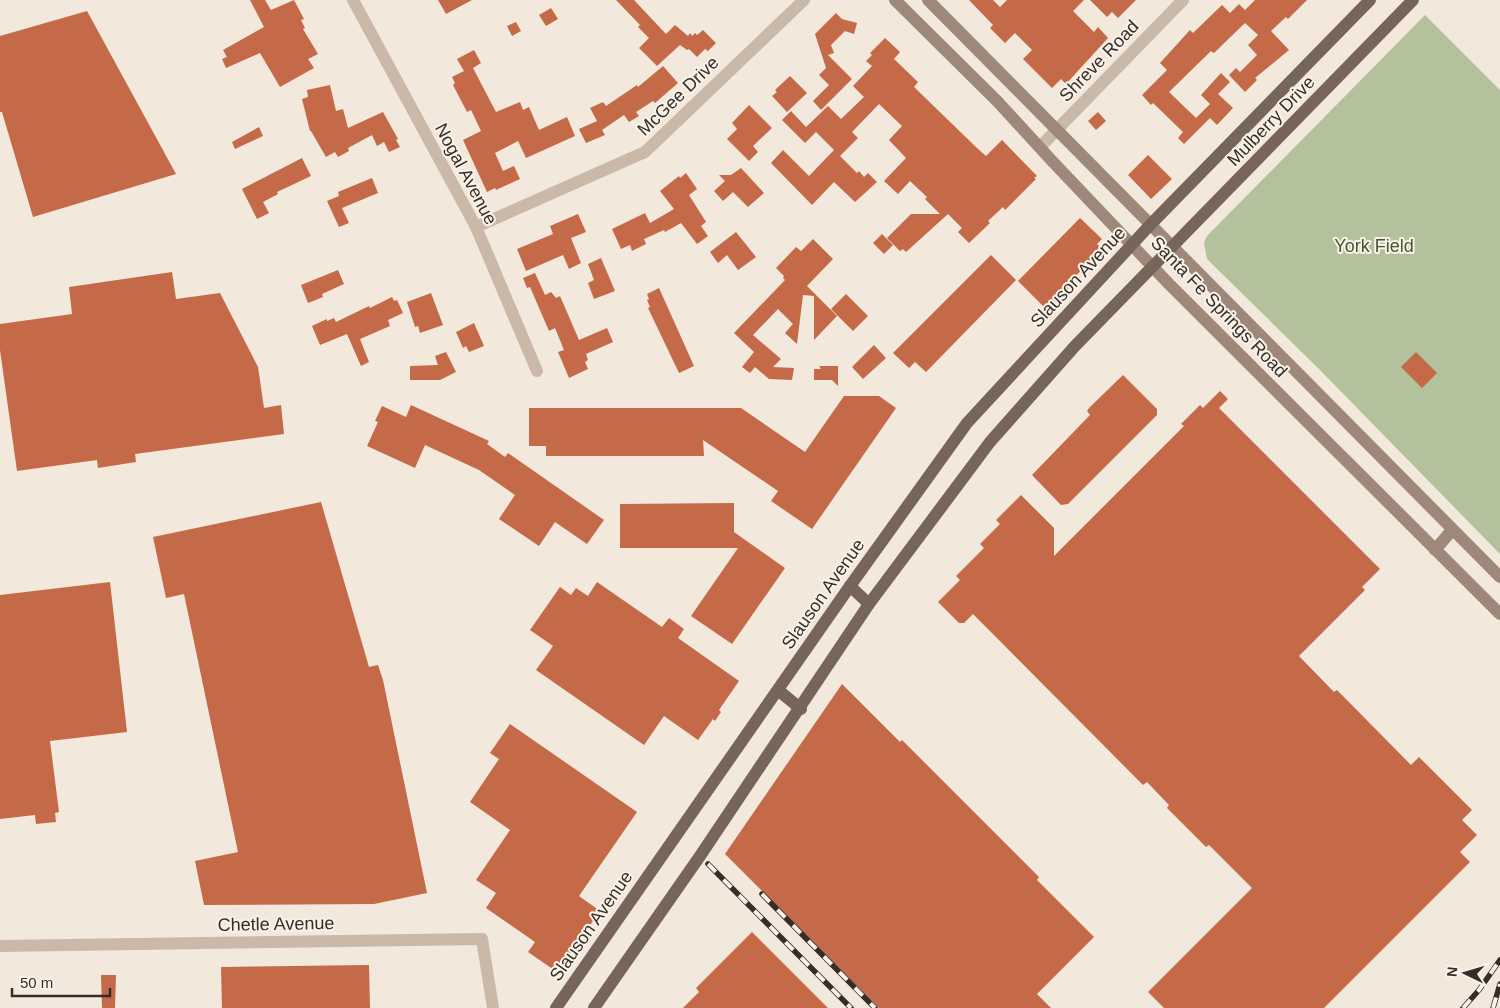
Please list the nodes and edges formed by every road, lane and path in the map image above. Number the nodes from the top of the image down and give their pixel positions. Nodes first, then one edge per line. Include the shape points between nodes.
1 (352, 0) edge
2 (804, 0) edge
3 (895, 0) edge
4 (928, 0) edge
5 (1183, 0) edge
6 (1370, 0) edge
7 (1413, 0) edge
8 (1056, 130) junction
9 (1040, 147) junction
10 (1150, 225) junction
11 (476, 227) junction
12 (1133, 244) junction
13 (1172, 247) junction
14 (1153, 266) junction
15 (537, 371) dead end
16 (1452, 530) junction
17 (1435, 550) junction
18 (1500, 577) edge
19 (850, 586) junction
20 (869, 604) junction
21 (1500, 614) edge
22 (778, 690) junction
23 (801, 709) junction
24 (0, 946) edge
25 (493, 1008) edge
26 (556, 1008) edge
27 (594, 1008) edge

1 - 11 street, Nogal Avenue
2 - 11 street, McGee Drive via 646,152
3 - 9 main road, Santa Fe Springs Road
4 - 8 main road, Santa Fe Springs Road
5 - 8 street, Shreve Road
6 - 10 main road, Mulberry Drive
7 - 13 main road, Mulberry Drive
8 - 9 street, Shreve Road
8 - 10 main road, Santa Fe Springs Road
9 - 12 main road, Santa Fe Springs Road
10 - 12 main road, Slauson Avenue
10 - 13 main road, Santa Fe Springs Road
11 - 15 street, Nogal Avenue
12 - 14 main road, Santa Fe Springs Road
12 - 19 main road, Slauson Avenue via 967,423
13 - 14 main road, Mulberry Drive
13 - 16 main road, Santa Fe Springs Road
14 - 17 main road, Santa Fe Springs Road
14 - 20 main road via 1075,346 990,442
16 - 17 main road
16 - 18 main road, Santa Fe Springs Road
17 - 21 main road, Santa Fe Springs Road
19 - 20 main road
19 - 22 main road, Slauson Avenue
20 - 23 main road
22 - 23 main road
22 - 26 main road, Slauson Avenue
23 - 27 main road
24 - 25 street, Chetle Avenue via 482,939

